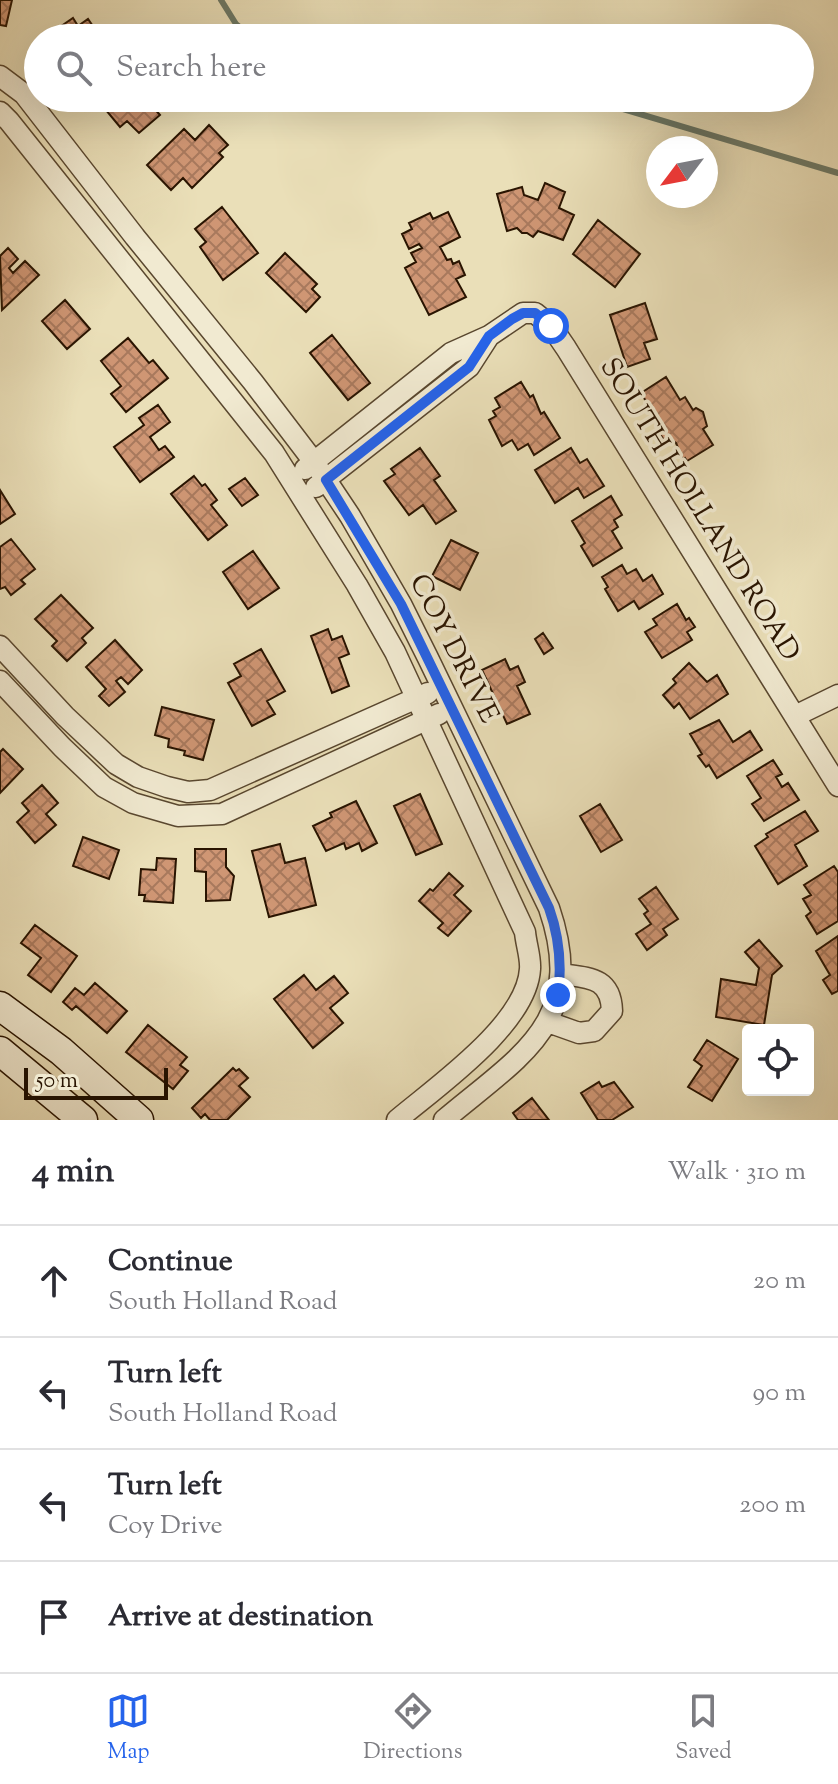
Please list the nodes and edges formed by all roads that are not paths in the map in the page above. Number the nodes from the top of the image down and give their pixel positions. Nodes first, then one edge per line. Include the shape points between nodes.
1 (0, 76) edge
2 (24, 94) edge
3 (0, 112) edge
4 (38, 112) edge
5 (489, 336) junction
6 (314, 462) junction
7 (290, 479) junction
8 (326, 480) junction
9 (302, 497) junction
10 (0, 646) edge
11 (0, 681) edge
12 (442, 687) junction
13 (838, 695) edge
14 (417, 698) junction
15 (452, 708) junction
16 (795, 716) junction
17 (427, 720) junction
18 (838, 786) edge
19 (561, 974) junction
20 (0, 1006) edge
21 (548, 1022) junction
22 (0, 1051) edge
23 (83, 1120) edge
24 (139, 1120) edge
25 (397, 1120) edge
26 (444, 1120) edge

1 - 2 street, COY DRIVE
3 - 7 street, COY DRIVE
4 - 6 street, COY DRIVE
5 - 6 street, SOUTH HOLLAND ROAD via 451,353
5 - 8 street, SOUTH HOLLAND ROAD via 469,367
5 - 16 street, SOUTH HOLLAND ROAD via 523,313 535,313 551,326
6 - 7 street, SOUTH HOLLAND ROAD
6 - 8 street, COY DRIVE
7 - 9 street, COY DRIVE
8 - 9 street, SOUTH HOLLAND ROAD
8 - 12 street, COY DRIVE via 401,604
9 - 14 street, COY DRIVE
10 - 14 street via 116,764 138,777 188,792 210,790
11 - 17 street via 104,787 133,803 178,816 222,814
12 - 14 street
12 - 15 street, COY DRIVE
13 - 16 street
14 - 17 street, COY DRIVE
15 - 17 street
15 - 19 street, COY DRIVE via 549,908
16 - 18 street, SOUTH HOLLAND ROAD
17 - 25 street, COY DRIVE via 525,932 530,969 518,1003 496,1034
19 - 21 street, COY DRIVE
19 - 21 street via 604,985 612,1011 594,1031 579,1033
20 - 24 street
21 - 26 street, COY DRIVE via 534,1043
22 - 23 street

